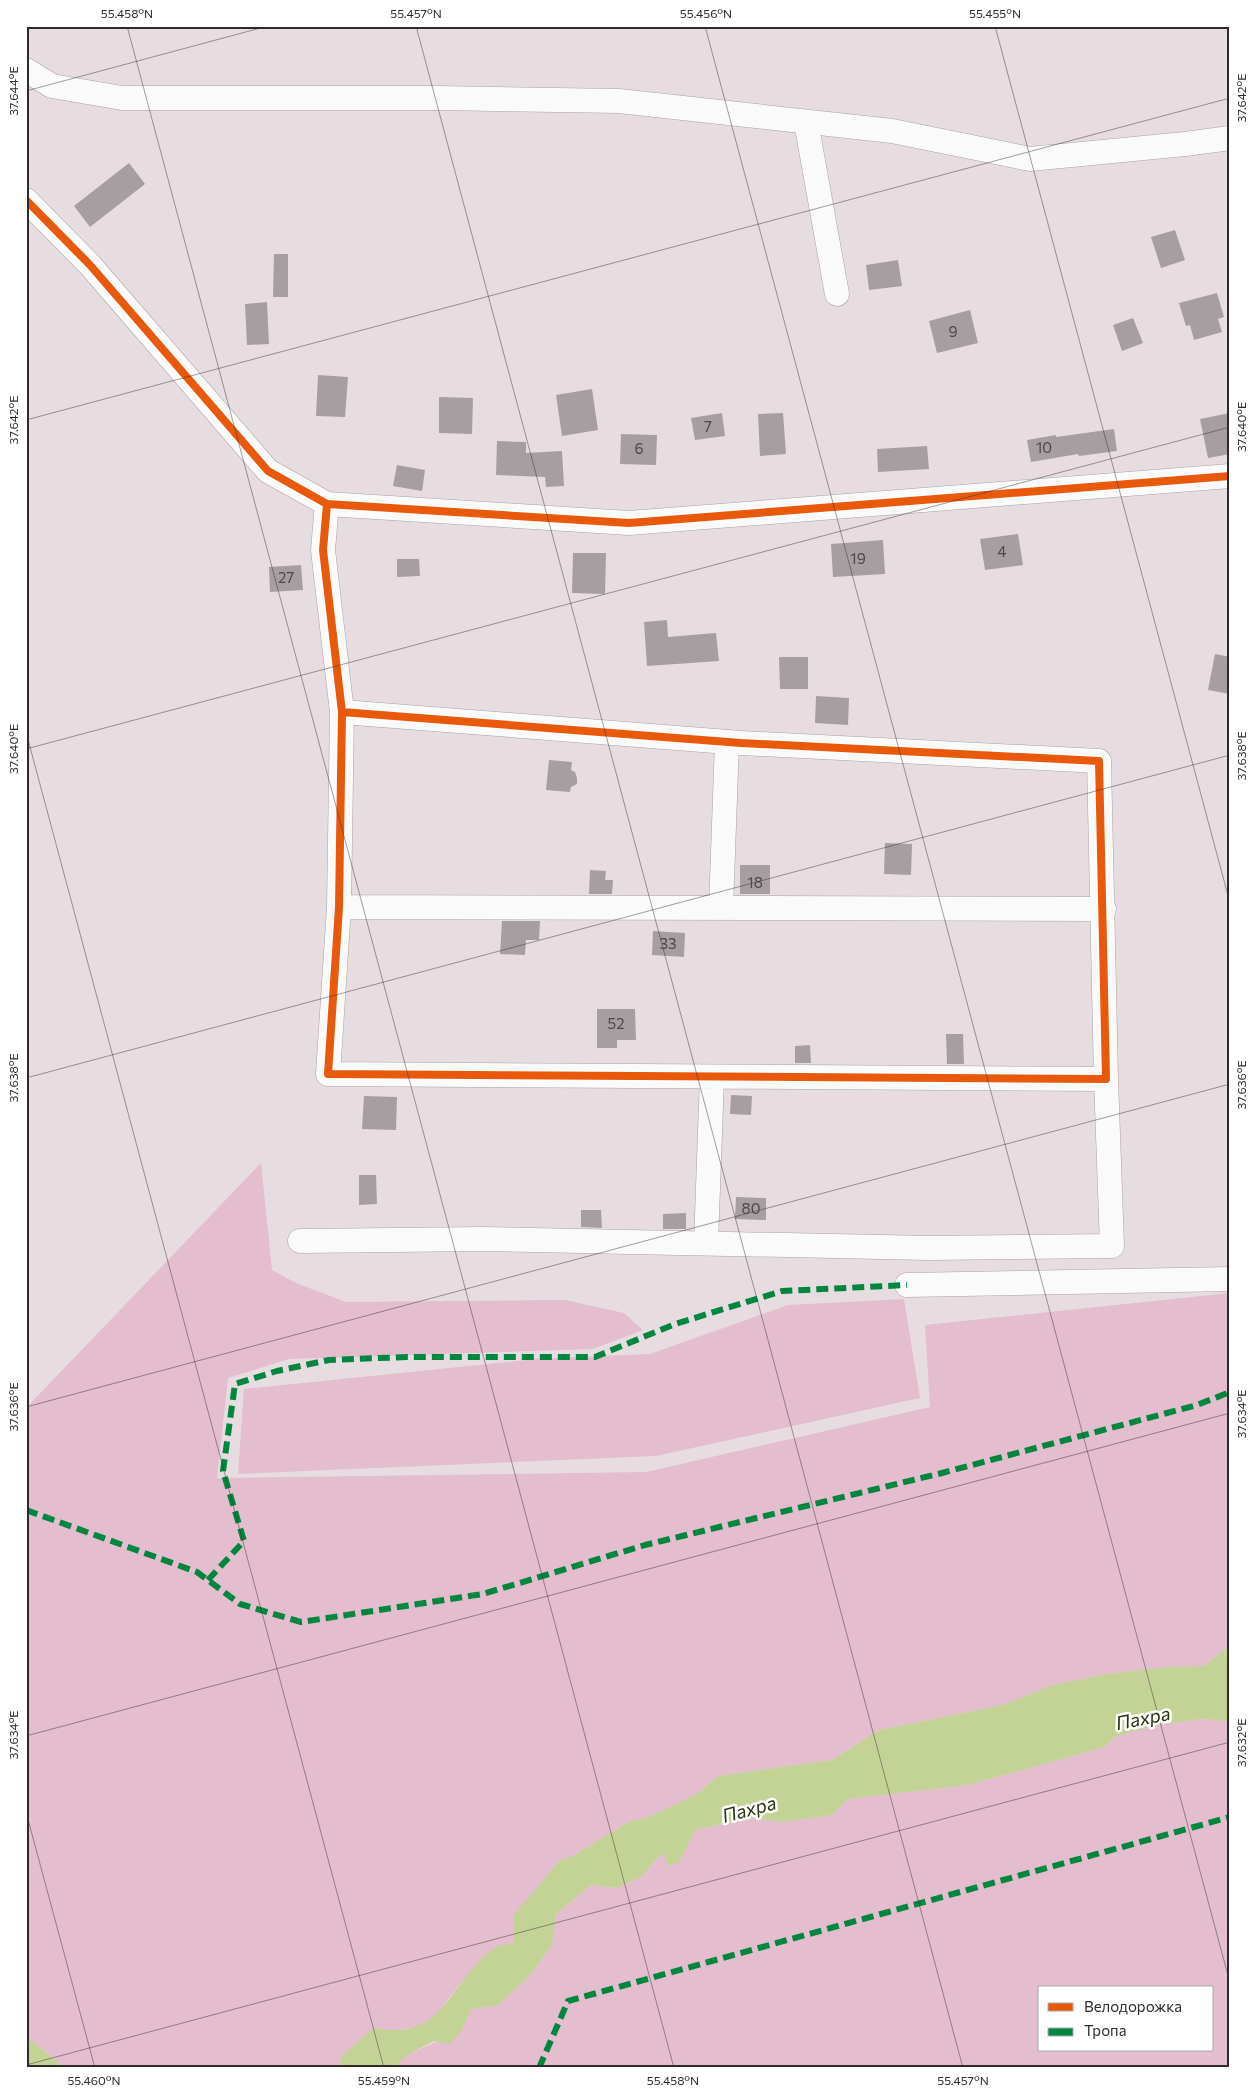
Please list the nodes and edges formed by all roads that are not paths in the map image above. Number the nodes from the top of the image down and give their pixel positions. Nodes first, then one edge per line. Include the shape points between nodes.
1 (26, 70) edge
2 (806, 122) junction
3 (1230, 138) edge
4 (26, 200) edge
5 (837, 294) dead end
6 (1230, 476) edge
7 (327, 504) junction
8 (342, 712) junction
9 (727, 742) junction
10 (339, 907) junction
11 (721, 908) junction
12 (1104, 909) junction
13 (712, 1077) junction
14 (1106, 1079) junction
15 (300, 1241) dead end
16 (706, 1243) junction
17 (1230, 1279) edge
18 (907, 1285) dead end

1 - 2 street via 52,86 122,98 619,101
2 - 3 street via 892,131 1030,159
2 - 5 street
4 - 7 street via 90,266 268,471
6 - 7 street via 630,523
7 - 8 street via 323,550
8 - 9 street
8 - 10 street
9 - 11 street
9 - 12 street via 1099,761
10 - 11 street
10 - 13 street via 328,1074
11 - 12 street
12 - 14 street
13 - 14 street
13 - 16 street
14 - 16 street via 1112,1246 929,1248
15 - 16 street via 484,1239
17 - 18 street

